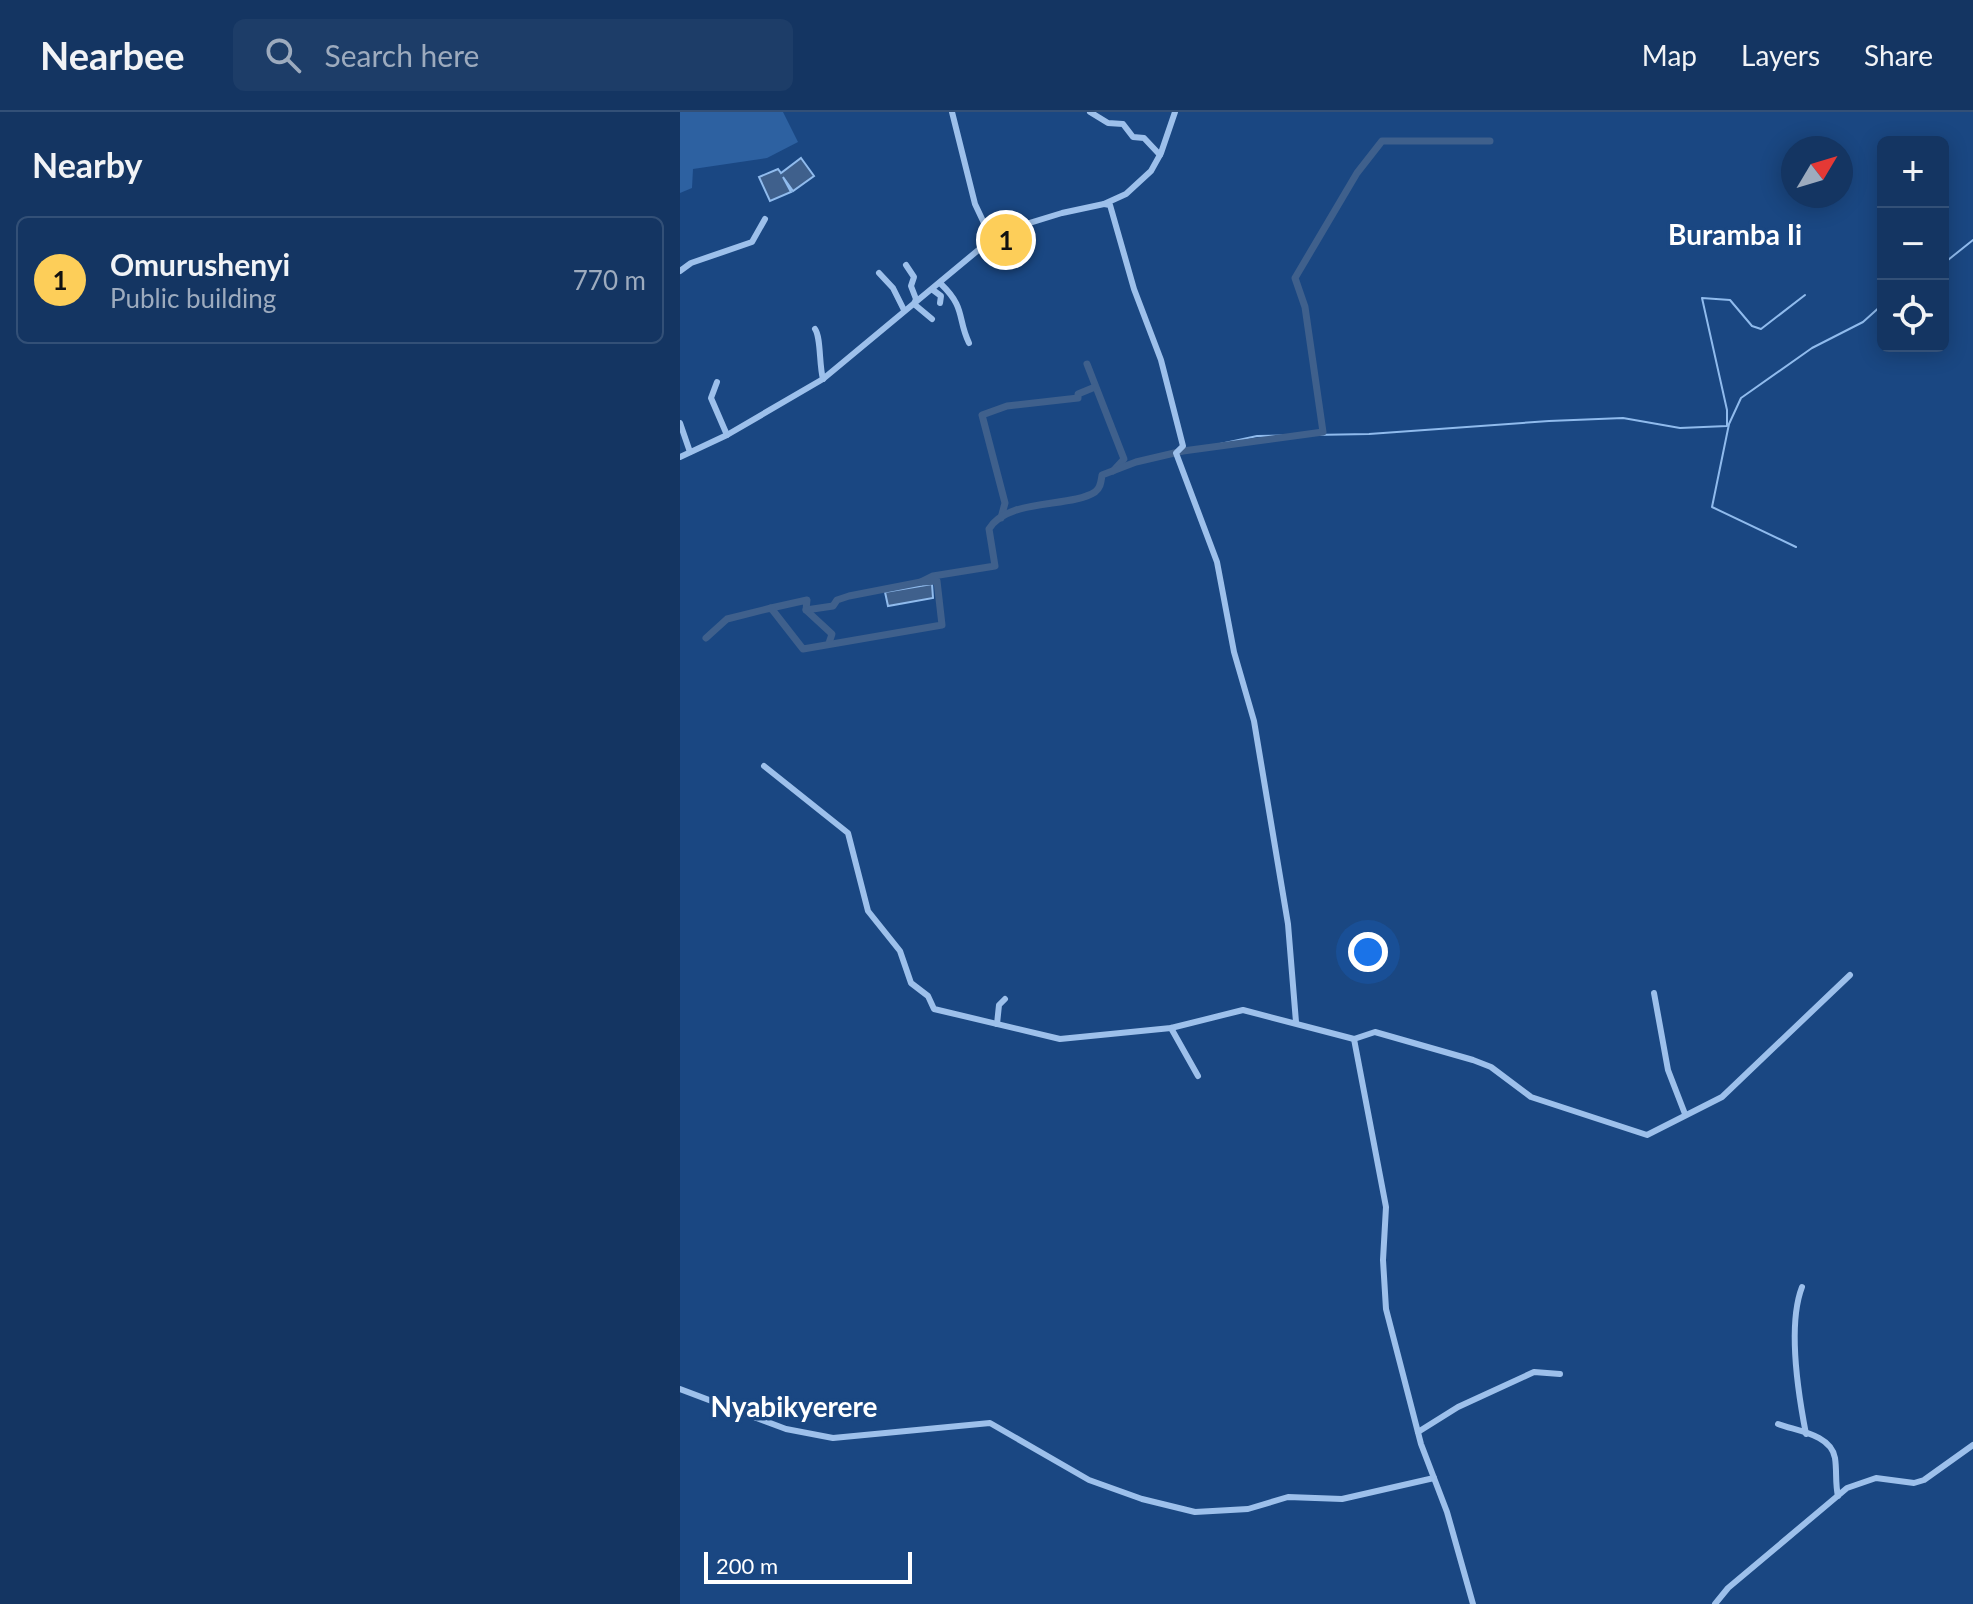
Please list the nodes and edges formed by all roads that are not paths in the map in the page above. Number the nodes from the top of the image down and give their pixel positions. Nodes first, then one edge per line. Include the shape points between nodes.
1 (952, 112) edge
2 (1090, 112) edge
3 (1175, 112) edge
4 (1160, 155) junction
5 (1104, 204) junction
6 (765, 219) dead end
7 (992, 240) junction
8 (906, 265) dead end
9 (680, 271) edge
10 (879, 273) dead end
11 (941, 284) junction
12 (933, 290) junction
13 (940, 303) dead end
14 (914, 304) junction
15 (904, 310) junction
16 (932, 319) dead end
17 (815, 329) dead end
18 (969, 343) dead end
19 (823, 379) junction
20 (717, 382) dead end
21 (680, 423) edge
22 (727, 435) junction
23 (690, 452) junction
24 (680, 457) edge
25 (764, 766) dead end
26 (1850, 975) dead end
27 (1654, 993) dead end
28 (1005, 999) dead end
29 (1296, 1022) junction
30 (997, 1024) junction
31 (1171, 1028) junction
32 (1354, 1039) junction
33 (1198, 1076) dead end
34 (1685, 1114) junction
35 (1802, 1287) dead end
36 (1560, 1374) dead end
37 (680, 1389) edge
38 (1778, 1424) dead end
39 (1418, 1432) junction
40 (1806, 1434) junction
41 (1973, 1445) edge
42 (1434, 1478) junction
43 (1838, 1496) junction
44 (1473, 1604) edge
45 (1715, 1604) edge

1 - 7 street via 975,204
2 - 4 street via 1108,123 1123,124
3 - 4 street
4 - 5 street via 1138,185
5 - 7 street via 1012,227
5 - 29 street via 1110,205 1161,360 1183,446 1176,453 1217,562 1264,775 1288,924
6 - 9 street via 752,242
7 - 11 street
8 - 14 street via 914,277
10 - 15 street
11 - 12 street
11 - 18 street via 956,298
12 - 13 street via 941,296
12 - 14 street
14 - 15 street
14 - 16 street
15 - 19 street
17 - 19 street
19 - 22 street
20 - 22 street via 711,398
21 - 23 street
22 - 23 street
23 - 24 street
25 - 30 street via 848,833 868,911 900,951 911,983 928,996 934,1009
26 - 34 street via 1722,1097
27 - 34 street via 1668,1070
28 - 30 street
29 - 31 street via 1243,1010
29 - 32 street
30 - 31 street via 1060,1039
31 - 33 street
32 - 34 street via 1375,1032 1473,1060 1531,1097 1642,1135
32 - 39 street via 1386,1207 1386,1309
35 - 40 street via 1795,1332
36 - 39 street via 1534,1372
37 - 42 street via 786,1429 833,1438 990,1423 1089,1480 1195,1512 1248,1509 1288,1497 1342,1499
38 - 40 street
39 - 42 street
40 - 43 street via 1829,1445
41 - 43 street via 1924,1480 1876,1478
42 - 44 street
43 - 45 street

